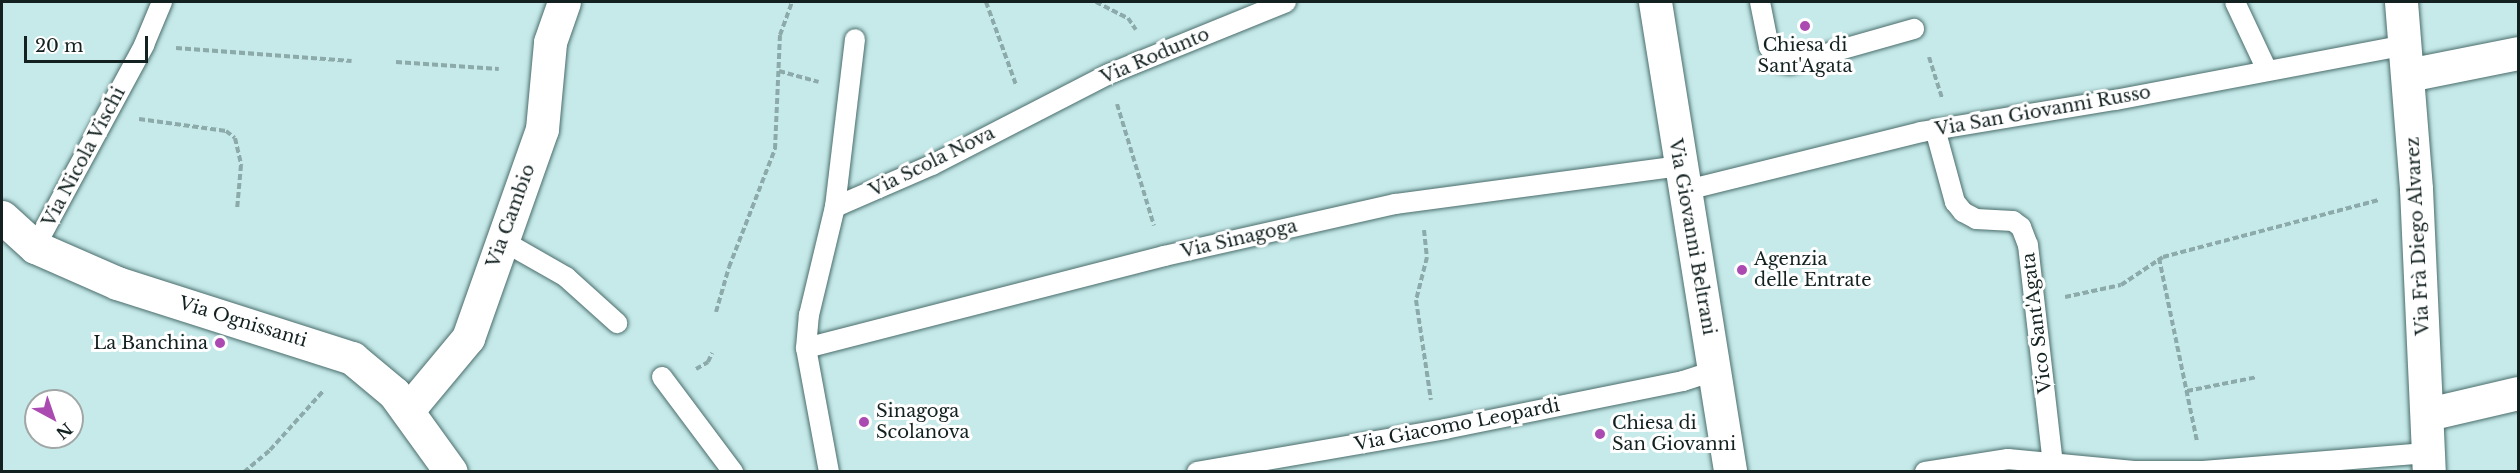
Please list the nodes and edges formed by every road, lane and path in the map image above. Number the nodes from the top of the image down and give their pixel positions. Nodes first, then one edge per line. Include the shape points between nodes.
1 (162, 2) edge
2 (564, 2) edge
3 (792, 2) edge
4 (986, 2) edge
5 (1096, 2) edge
6 (1286, 2) edge
7 (1655, 2) edge
8 (1760, 2) edge
9 (2235, 2) edge
10 (2401, 2) edge
11 (1914, 29) joint
12 (855, 39) dead end
13 (144, 45) junction
14 (2518, 53) edge
15 (1147, 57) junction
16 (2407, 60) junction
17 (352, 61) dead end
18 (396, 62) dead end
19 (499, 69) dead end
20 (2267, 70) junction
21 (779, 71) junction
22 (1109, 74) junction
23 (849, 90) junction
24 (111, 106) junction
25 (1027, 115) junction
26 (1942, 128) junction
27 (1681, 178) junction
28 (2416, 189) junction
29 (1418, 200) junction
30 (835, 207) junction
31 (237, 210) dead end
32 (2, 217) edge
33 (503, 241) junction
34 (35, 247) junction
35 (1164, 256) junction
36 (2159, 258) junction
37 (2035, 302) junction
38 (716, 312) dead end
39 (617, 323) dead end
40 (806, 348) junction
41 (352, 358) junction
42 (1716, 370) junction
43 (662, 377) dead end
44 (2257, 377) dead end
45 (2187, 391) junction
46 (2518, 393) edge
47 (408, 410) junction
48 (2428, 414) junction
49 (1435, 431) junction
50 (2429, 462) edge
51 (2053, 463) junction
52 (244, 471) edge
53 (451, 471) edge
54 (733, 471) edge
55 (829, 471) edge
56 (1197, 471) edge
57 (1730, 471) edge
58 (1925, 471) edge
59 (2203, 471) edge

1 - 13 lane, Via Nicola Vischi
2 - 33 street, Via Cambio via 549,50 542,129
3 - 21 path via 780,35
4 - 25 path
5 - 15 path via 1133,23
6 - 15 lane, Via Rodunto
7 - 27 street, Via Giovanni Beltrani
8 - 11 lane via 1769,47 1781,62 1790,64
9 - 20 lane
10 - 16 street, Via Frà Diego Alvarez
11 - 26 path via 1920,33
12 - 23 lane
13 - 17 path
13 - 24 lane, Via Nicola Vischi
14 - 16 street, Via San Giovanni Russo
15 - 22 lane, Via Rodunto
16 - 20 lane, Via San Giovanni Russo
16 - 28 street, Via Frà Diego Alvarez
18 - 19 path
20 - 26 lane, Via San Giovanni Russo
21 - 23 path
21 - 38 path via 775,149 729,267
22 - 25 lane, Via Rodunto
22 - 35 path
23 - 30 lane
24 - 31 path via 133,118 226,131 235,138 241,165
24 - 34 lane, Via Nicola Vischi
25 - 30 lane, Via Scola Nova via 932,165
26 - 27 lane, Via San Giovanni Russo
26 - 37 lane, Vico Sant'Agata via 1955,202 1963,213 1976,219 2013,221 2021,227 2028,245
27 - 29 lane, Via Sinagoga
27 - 42 street, Via Giovanni Beltrani
28 - 36 path
28 - 48 street, Via Frà Diego Alvarez
29 - 35 lane, Via Sinagoga
29 - 49 path via 1427,256 1416,300
30 - 40 lane via 809,315
32 - 34 street, Via Ognissanti
33 - 39 lane via 566,277
33 - 47 street, Via Cambio via 468,338
34 - 41 street, Via Ognissanti via 117,283
35 - 40 lane, Via Sinagoga
36 - 37 path via 2109,290
36 - 45 path
37 - 51 lane, Vico Sant'Agata
40 - 55 lane
41 - 47 street, Via Ognissanti via 377,376
41 - 52 path via 270,450
42 - 49 lane, Via Giacomo Leopardi via 1683,381
42 - 57 street, Via Giovanni Beltrani
43 - 54 lane
44 - 45 path
45 - 59 path
46 - 48 street
47 - 53 street, Via Ognissanti
48 - 50 street, Via Frà Diego Alvarez
49 - 56 lane, Via Giacomo Leopardi
50 - 59 lane
51 - 58 lane via 2008,459
51 - 59 lane via 2141,471

